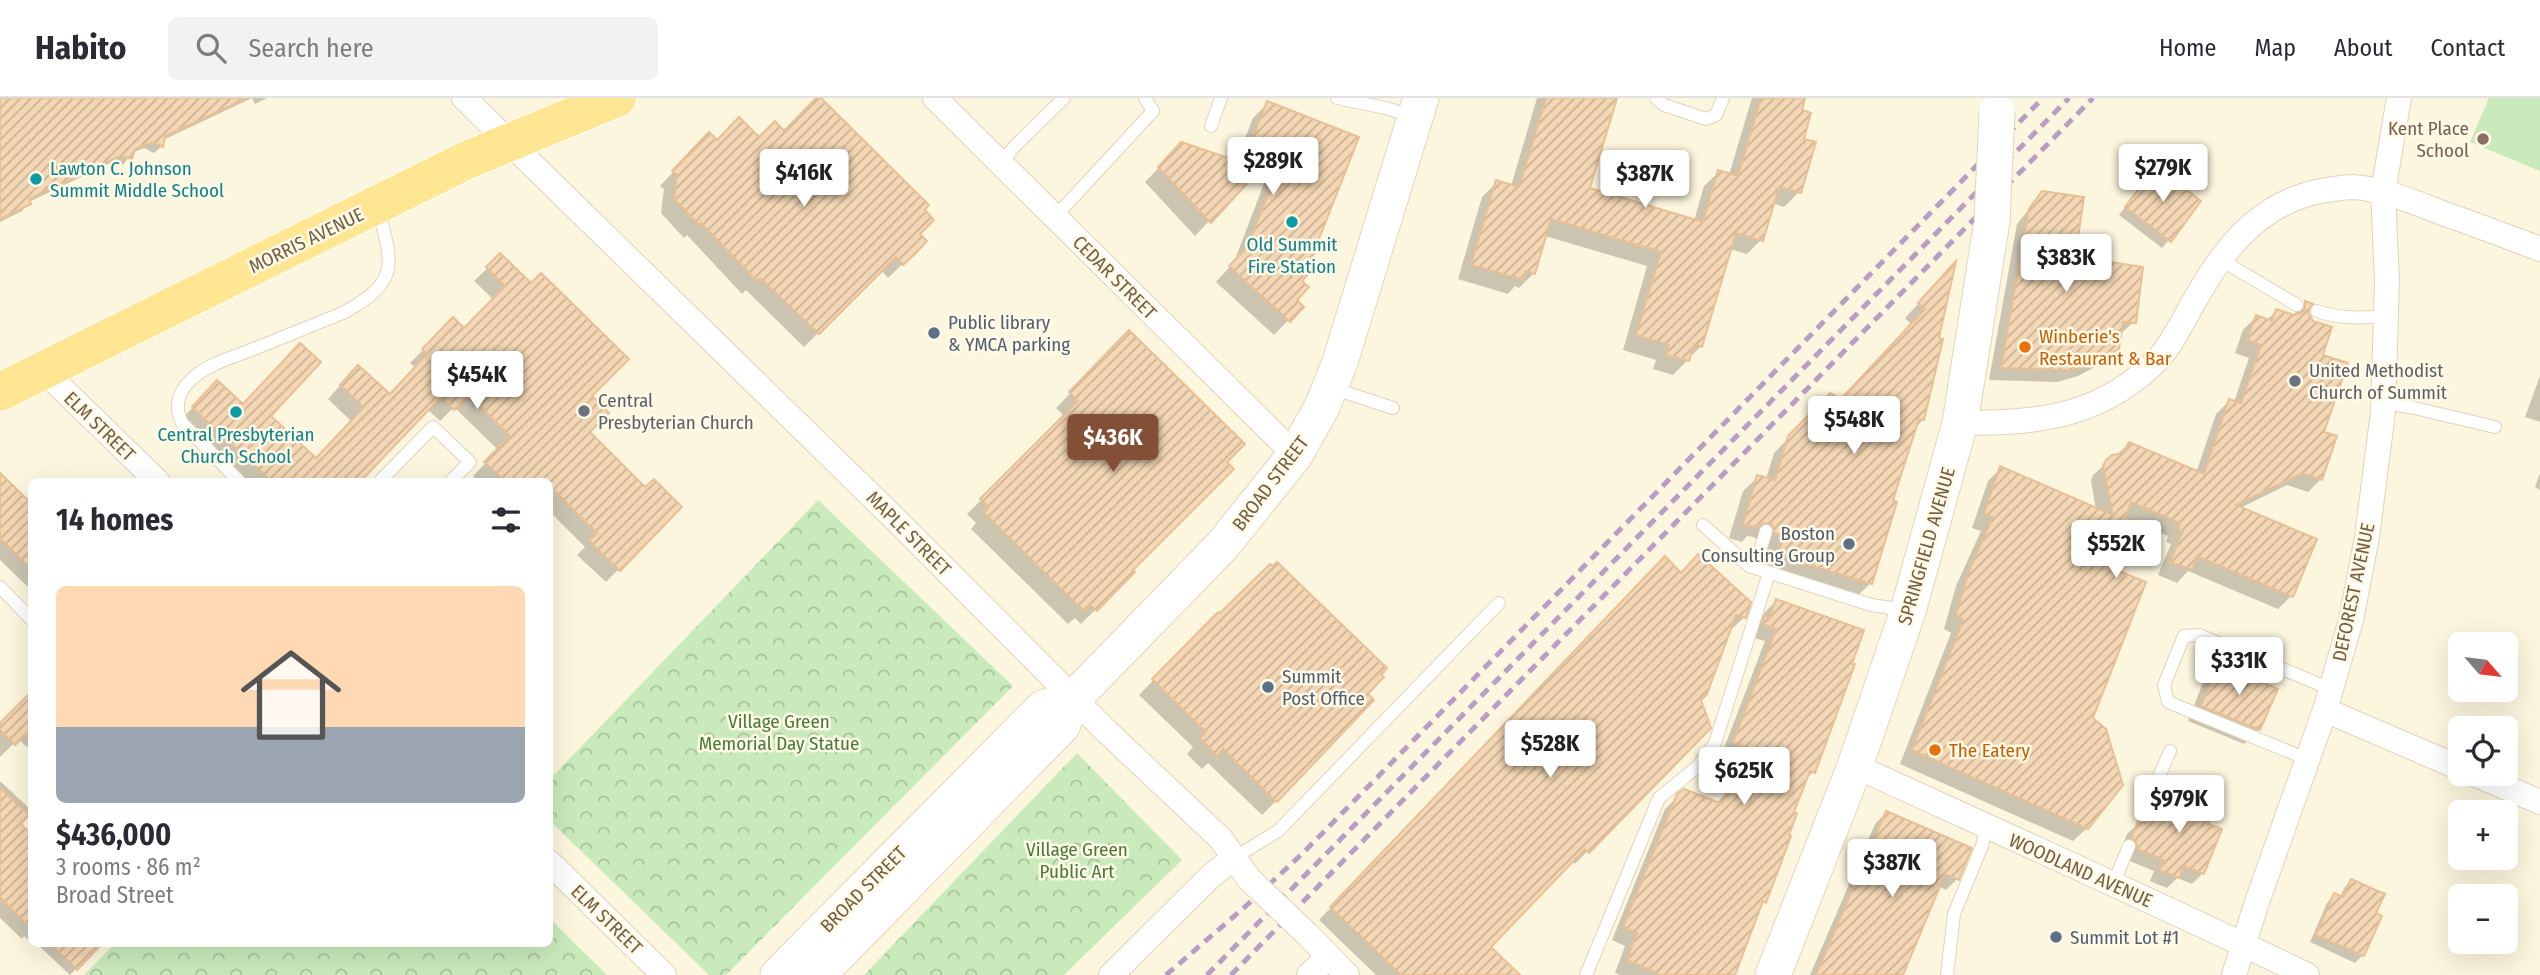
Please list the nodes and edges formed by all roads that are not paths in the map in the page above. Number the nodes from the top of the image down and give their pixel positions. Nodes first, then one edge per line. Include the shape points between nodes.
1 (464, 98) edge
2 (617, 98) edge
3 (1064, 98) edge
4 (1145, 98) edge
5 (1221, 98) edge
6 (1338, 98) edge
7 (1656, 98) edge
8 (1723, 98) edge
9 (2399, 98) edge
10 (945, 101) edge
11 (1997, 105) edge
12 (1418, 108) edge
13 (1211, 126) dead end
14 (511, 144) junction
15 (1001, 163) junction
16 (2383, 192) junction
17 (377, 205) junction
18 (1055, 217) junction
19 (2540, 249) edge
20 (2221, 260) junction
21 (2297, 305) dead end
22 (2317, 311) dead end
23 (2386, 316) junction
24 (43, 370) junction
25 (1331, 388) junction
26 (0, 391) edge
27 (2383, 403) junction
28 (1393, 408) dead end
29 (1960, 423) junction
30 (2494, 427) dead end
31 (1295, 455) junction
32 (154, 478) edge
33 (236, 478) edge
34 (383, 478) edge
35 (455, 478) edge
36 (1703, 525) dead end
37 (1766, 531) dead end
38 (1755, 567) junction
39 (1769, 573) junction
40 (0, 587) edge
41 (1499, 603) dead end
42 (1908, 611) junction
43 (28, 616) edge
44 (1074, 698) junction
45 (2328, 699) junction
46 (2170, 751) dead end
47 (2307, 759) junction
48 (2448, 762) edge
49 (1855, 766) junction
50 (2502, 786) edge
51 (2540, 802) edge
52 (2143, 814) dead end
53 (1986, 827) junction
54 (2129, 846) dead end
55 (1234, 858) junction
56 (553, 866) edge
57 (2113, 884) junction
58 (2245, 944) junction
59 (1341, 970) edge
60 (664, 975) edge
61 (778, 975) edge
62 (818, 975) edge
63 (1111, 975) edge
64 (1309, 975) edge
65 (1586, 975) edge
66 (1773, 975) edge
67 (1947, 975) edge
68 (2234, 975) edge
69 (2307, 975) edge

1 - 14 street, MAPLE STREET
2 - 14 main road, MORRIS AVENUE
3 - 15 lane
4 - 18 lane via 1153,111
5 - 13 lane
6 - 12 lane via 1386,108
7 - 8 lane via 1706,119 1716,115
9 - 16 street, DEFOREST AVENUE
10 - 15 street, CEDAR STREET
11 - 29 main road, SPRINGFIELD AVENUE, bridge via 1992,221
12 - 25 main road, BROAD STREET
14 - 17 main road, MORRIS AVENUE via 467,160
14 - 44 street, MAPLE STREET
15 - 18 street, CEDAR STREET
16 - 19 street
16 - 20 street via 2349,187 2293,198 2252,225
16 - 23 street, DEFOREST AVENUE
17 - 24 main road, MORRIS AVENUE
17 - 33 lane via 390,258 378,289 343,313 212,366 189,381 177,401 182,423
18 - 31 street, CEDAR STREET
20 - 21 lane
20 - 29 street via 2171,343 2151,367 2127,385 2077,412 2014,423
22 - 23 lane via 2363,318
23 - 27 street, DEFOREST AVENUE
24 - 26 main road, MORRIS AVENUE
24 - 32 street, ELM STREET
25 - 28 lane
25 - 31 main road, BROAD STREET
27 - 30 lane
27 - 45 street, DEFOREST AVENUE via 2367,537 2351,620
29 - 42 main road, SPRINGFIELD AVENUE
31 - 44 main road, BROAD STREET via 1222,546
34 - 35 lane via 433,427 470,462
36 - 38 lane
37 - 38 lane
38 - 39 lane
39 - 42 lane via 1871,605
39 - 65 lane via 1715,744 1698,766 1659,798
40 - 43 lane
41 - 55 lane via 1278,831
42 - 49 main road, SPRINGFIELD AVENUE
44 - 55 street, MAPLE STREET via 1222,839
44 - 61 main road, BROAD STREET via 1043,708
44 - 62 main road, BROAD STREET via 1062,726
45 - 47 street, DEFOREST AVENUE
45 - 47 lane via 2199,635 2184,636 2164,685 2168,702
45 - 48 street
46 - 52 lane
47 - 58 street, DEFOREST AVENUE
49 - 53 street, WOODLAND AVENUE
49 - 66 main road, SPRINGFIELD AVENUE
50 - 51 street
53 - 57 street, WOODLAND AVENUE
53 - 67 lane via 1954,914
54 - 57 lane
55 - 59 street, MAPLE STREET, bridge via 1249,879
55 - 63 street
56 - 60 street, ELM STREET
57 - 58 street, WOODLAND AVENUE
58 - 68 street, DEFOREST AVENUE
58 - 69 street, WOODLAND AVENUE
59 - 64 street

